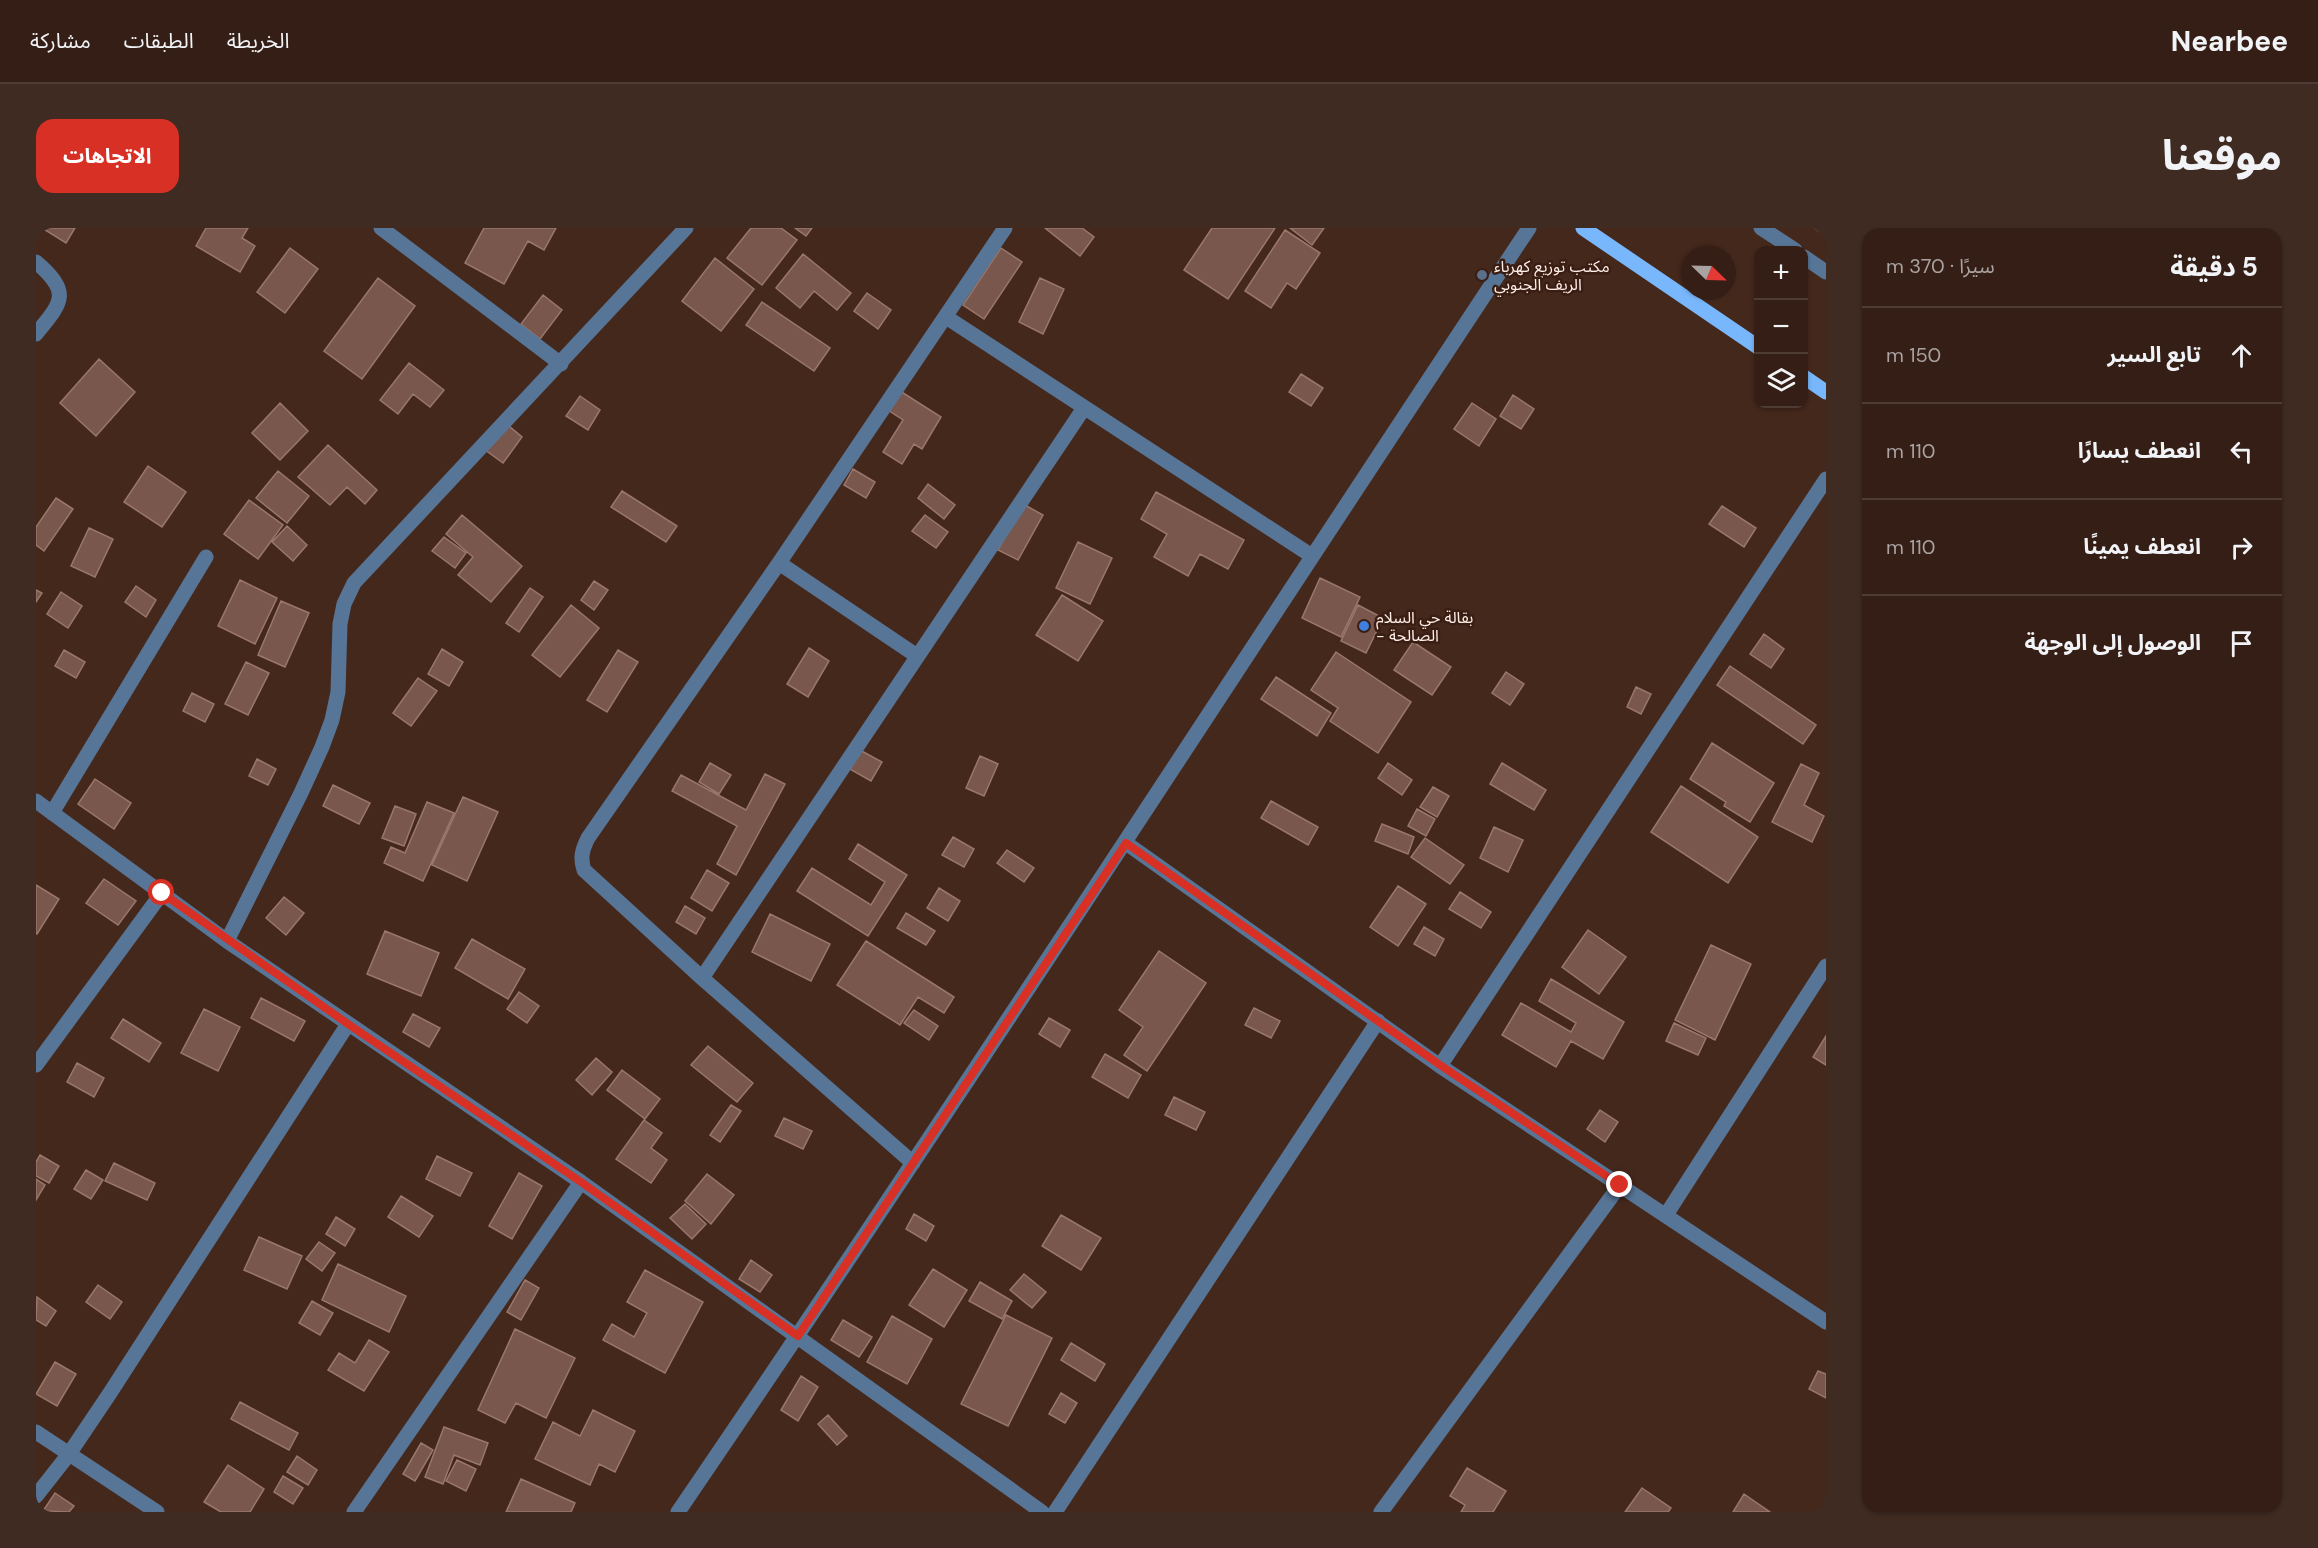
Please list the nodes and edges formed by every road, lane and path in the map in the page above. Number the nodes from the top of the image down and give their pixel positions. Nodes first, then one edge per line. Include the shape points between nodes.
1 (381, 228) edge
2 (686, 228) edge
3 (1005, 228) edge
4 (1529, 228) edge
5 (1583, 228) edge
6 (1765, 229) edge
7 (1788, 246) edge
8 (1808, 259) edge
9 (36, 262) edge
10 (1826, 272) edge
11 (946, 317) junction
12 (36, 334) edge
13 (1754, 344) edge
14 (561, 364) junction
15 (1808, 380) edge
16 (1826, 392) edge
17 (1084, 408) junction
18 (1826, 479) edge
19 (1312, 556) junction
20 (206, 557) dead end
21 (779, 563) junction
22 (917, 656) junction
23 (36, 801) edge
24 (52, 813) junction
25 (1126, 843) junction
26 (162, 893) junction
27 (228, 941) junction
28 (1826, 966) edge
29 (702, 978) junction
30 (1378, 1021) junction
31 (348, 1024) junction
32 (36, 1065) edge
33 (1440, 1065) junction
34 (913, 1163) junction
35 (581, 1182) junction
36 (1620, 1185) junction
37 (1666, 1215) junction
38 (1826, 1322) edge
39 (798, 1336) junction
40 (36, 1431) edge
41 (69, 1454) junction
42 (36, 1496) edge
43 (156, 1512) edge
44 (354, 1512) edge
45 (678, 1512) edge
46 (1042, 1512) edge
47 (1055, 1512) edge
48 (1381, 1512) edge

1 - 14 street
2 - 14 street
3 - 11 street
4 - 19 street
5 - 13 main road
6 - 7 street
8 - 10 street
9 - 12 street via 58,286 60,297
11 - 17 street
11 - 21 street
14 - 27 street via 354,583 340,624 338,692 326,738
15 - 16 main road
17 - 19 street
17 - 22 street
18 - 33 street
19 - 25 street
20 - 24 street
21 - 22 street
21 - 29 street via 582,850 584,870
22 - 29 street
23 - 24 street
24 - 26 street
25 - 30 street
25 - 34 street
26 - 27 street
26 - 32 street
27 - 31 street
28 - 37 street
29 - 34 street
30 - 33 street
30 - 47 street
31 - 35 street
31 - 41 street
33 - 36 street
34 - 39 street
35 - 39 street
35 - 44 street
36 - 37 street
36 - 48 street
37 - 38 street
39 - 45 street
39 - 46 street
40 - 41 street
41 - 42 street
41 - 43 street

